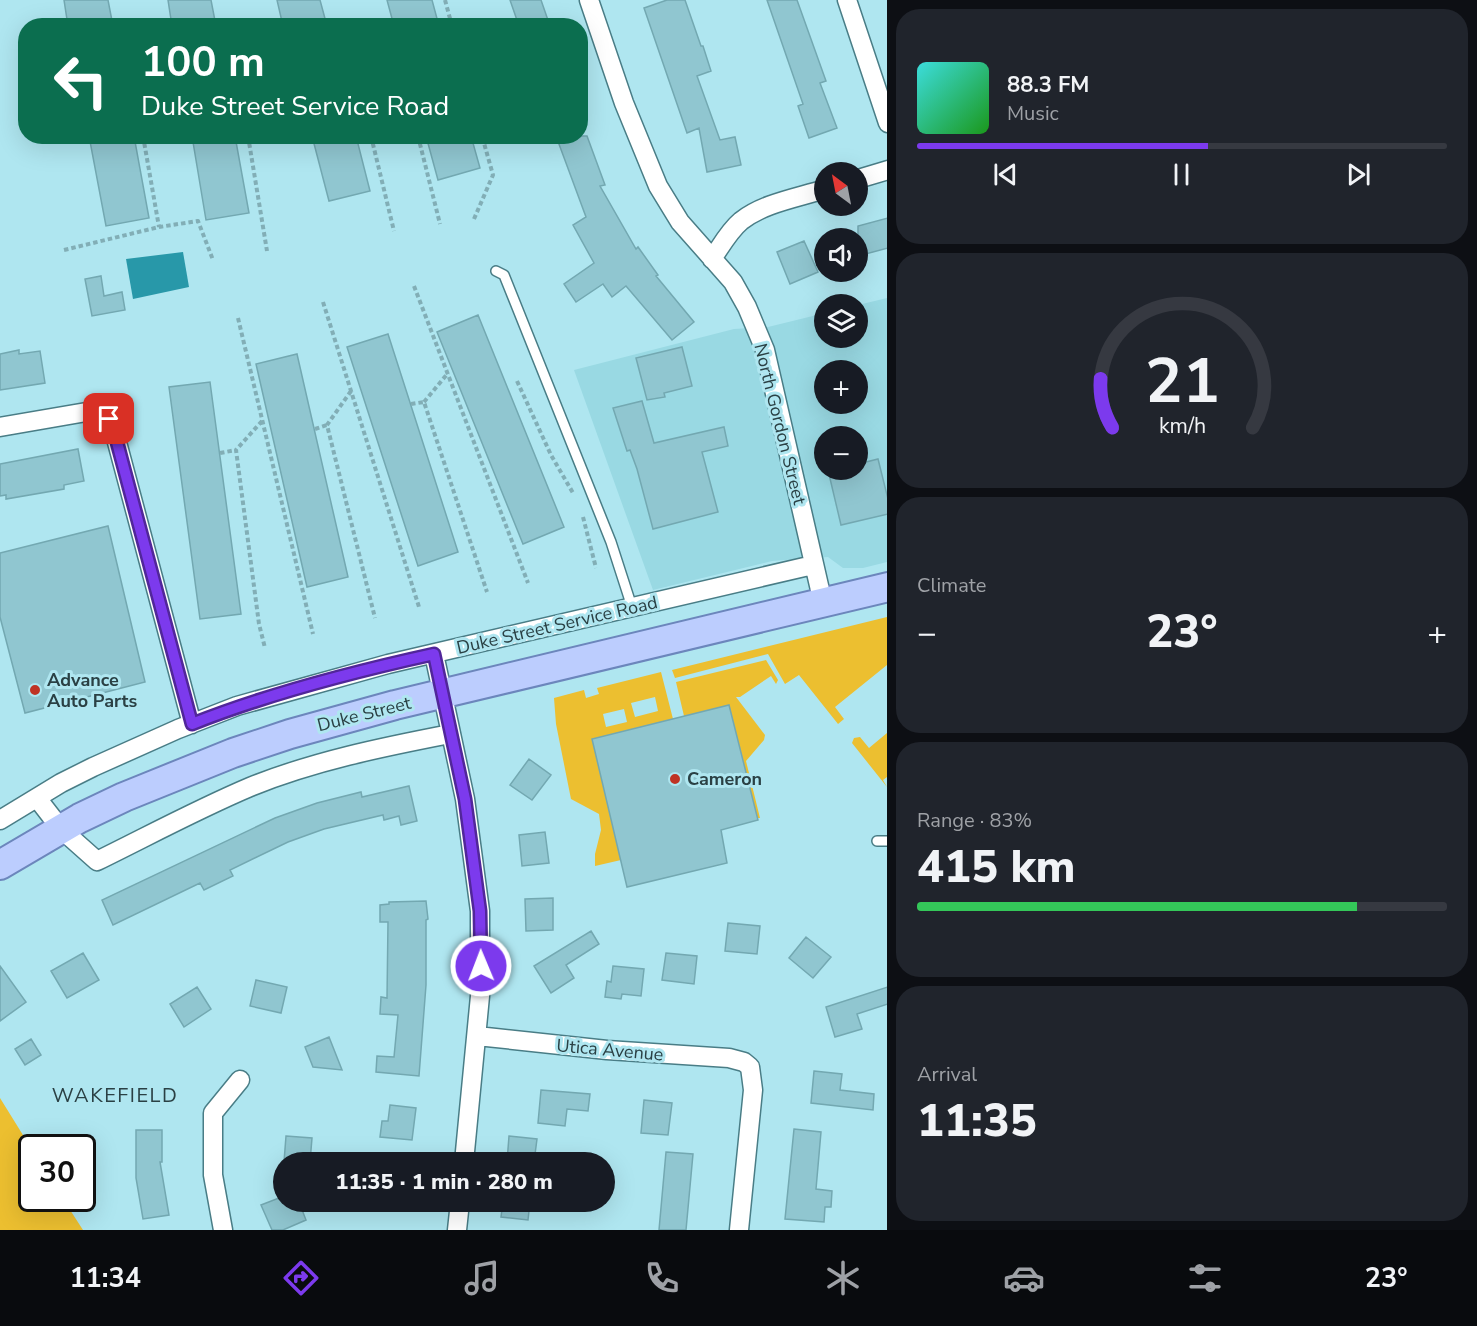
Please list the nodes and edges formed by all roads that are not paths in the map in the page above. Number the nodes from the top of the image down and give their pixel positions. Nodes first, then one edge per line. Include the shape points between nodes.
1 (590, 0) edge
2 (847, 0) edge
3 (887, 120) edge
4 (887, 170) edge
5 (868, 176) edge
6 (814, 192) edge
7 (712, 259) junction
8 (496, 271) dead end
9 (0, 427) edge
10 (813, 565) junction
11 (887, 587) edge
12 (823, 603) junction
13 (632, 607) junction
14 (434, 654) junction
15 (441, 695) junction
16 (192, 724) junction
17 (450, 734) junction
18 (37, 798) junction
19 (0, 820) edge
20 (61, 829) junction
21 (877, 841) dead end
22 (887, 841) edge
23 (0, 865) edge
24 (477, 1036) junction
25 (240, 1080) dead end
26 (465, 1152) edge
27 (459, 1212) edge
28 (223, 1230) edge
29 (457, 1230) edge
30 (739, 1230) edge

1 - 7 street, North Gordon Street via 653,176 680,222
2 - 3 street
4 - 5 street
6 - 7 street via 755,212 728,234
7 - 10 street, North Gordon Street via 733,282 765,350
8 - 13 lane via 504,275 611,542
9 - 16 street via 98,410 109,419
10 - 12 street, North Gordon Street
10 - 13 street, Duke Street Service Road
11 - 12 main road, Duke Street
12 - 15 main road, Duke Street
13 - 14 street, Duke Street Service Road
14 - 15 street
14 - 16 street, Duke Street Service Road via 286,691
15 - 17 street
15 - 20 main road, Duke Street via 349,717 233,753 124,797
16 - 18 street, Duke Street Service Road via 93,767
17 - 20 street via 341,758 271,780 97,861
17 - 24 street via 465,799 480,911
18 - 19 street, Duke Street Service Road
18 - 20 street
20 - 23 main road, Duke Street
21 - 22 lane
24 - 26 street
24 - 30 street, Utica Avenue via 744,1062 750,1068 753,1090
25 - 28 street via 213,1113 213,1175
27 - 29 street

